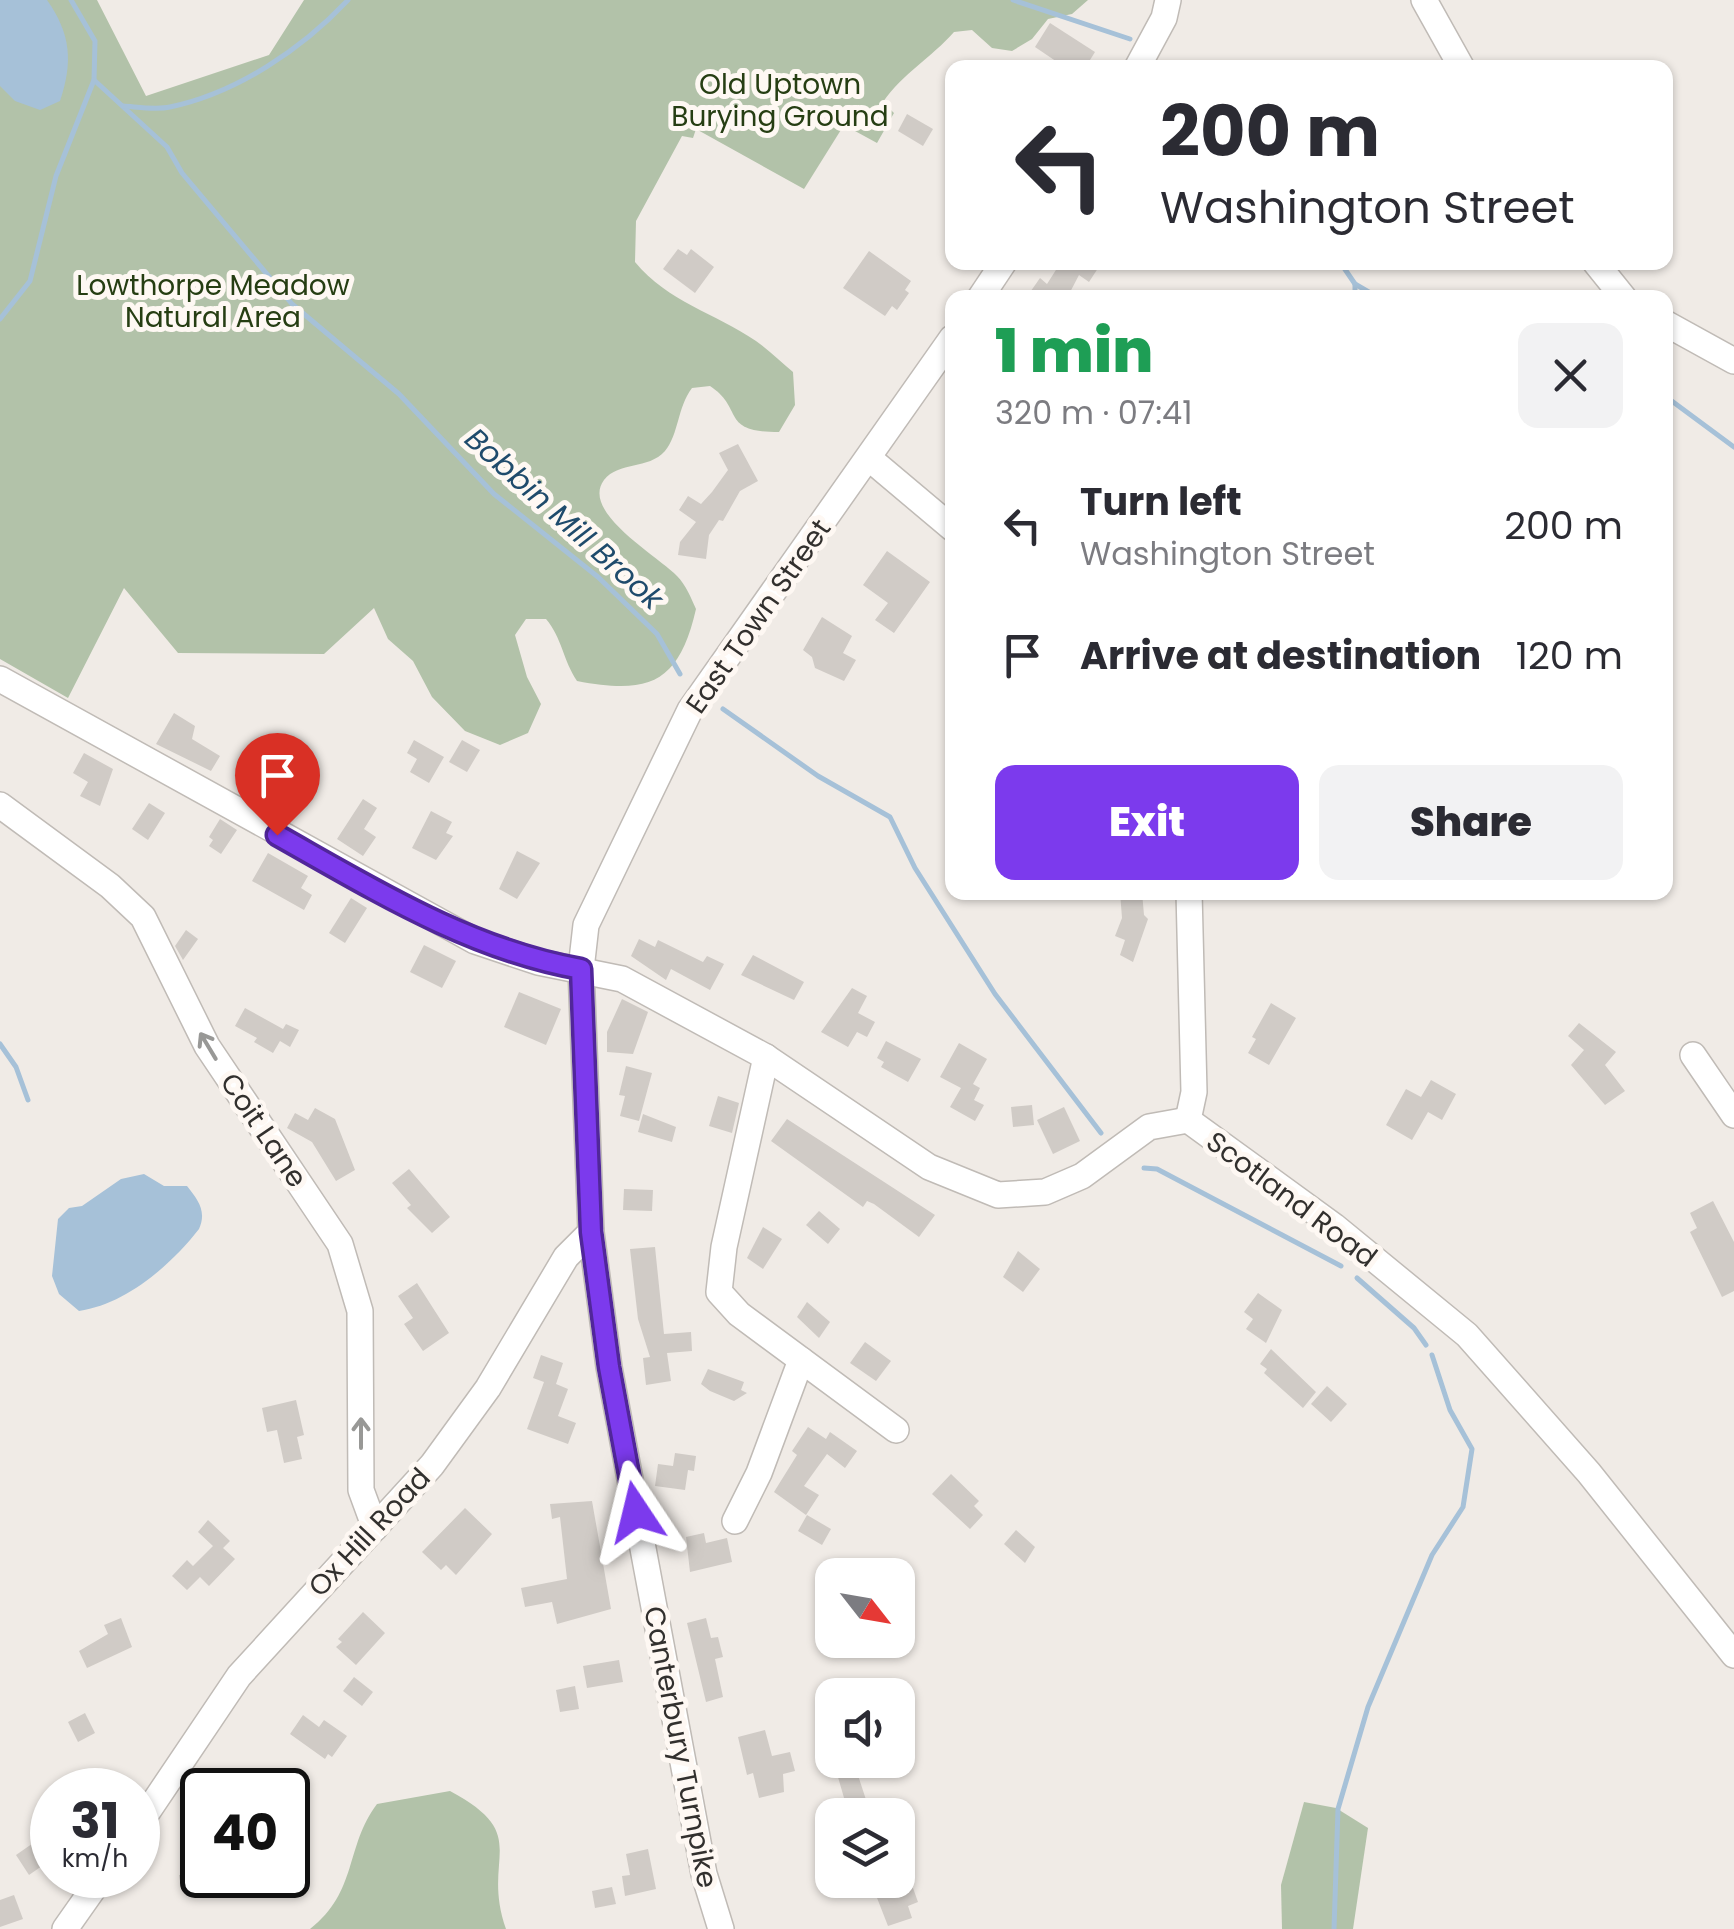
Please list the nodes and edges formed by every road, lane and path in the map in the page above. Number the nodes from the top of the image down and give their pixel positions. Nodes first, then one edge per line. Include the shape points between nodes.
1 (1168, 0) edge
2 (1424, 0) edge
3 (1141, 60) edge
4 (1458, 60) edge
5 (1601, 270) edge
6 (1617, 290) edge
7 (1673, 327) edge
8 (945, 348) edge
9 (1734, 361) edge
10 (870, 459) junction
11 (945, 522) edge
12 (0, 679) edge
13 (0, 805) edge
14 (1189, 900) edge
15 (581, 969) junction
16 (1693, 1055) dead end
17 (766, 1056) junction
18 (1734, 1115) edge
19 (1188, 1120) junction
20 (591, 1232) junction
21 (801, 1360) junction
22 (896, 1430) dead end
23 (735, 1521) dead end
24 (375, 1528) junction
25 (1734, 1655) edge
26 (160, 1793) edge
27 (87, 1898) edge
28 (65, 1929) edge
29 (721, 1929) edge

1 - 3 street
2 - 4 street
5 - 6 street
7 - 9 street
8 - 10 street, East Town Street
10 - 11 street
10 - 15 street, East Town Street via 690,710 586,925
12 - 15 street, Scotland Road via 475,940
24 -> 13 street, Coit Lane via 361,1490 358,1298 340,1244 207,1046 143,917
14 - 19 street via 1194,1092
15 - 17 street, Scotland Road via 622,979
15 - 20 street, Canterbury Turnpike
16 - 18 street
17 - 19 street, Scotland Road via 929,1167 998,1195 1045,1192 1082,1176 1148,1128
17 - 21 street via 718,1289 733,1309
19 - 25 street, Scotland Road via 1334,1226 1467,1335 1588,1472
20 - 24 street, Ox Hill Road via 566,1257 488,1388
20 - 29 street, Canterbury Turnpike via 656,1626 704,1874
21 - 22 street
21 - 23 street
24 - 26 street, Ox Hill Road via 239,1676
27 - 28 street

